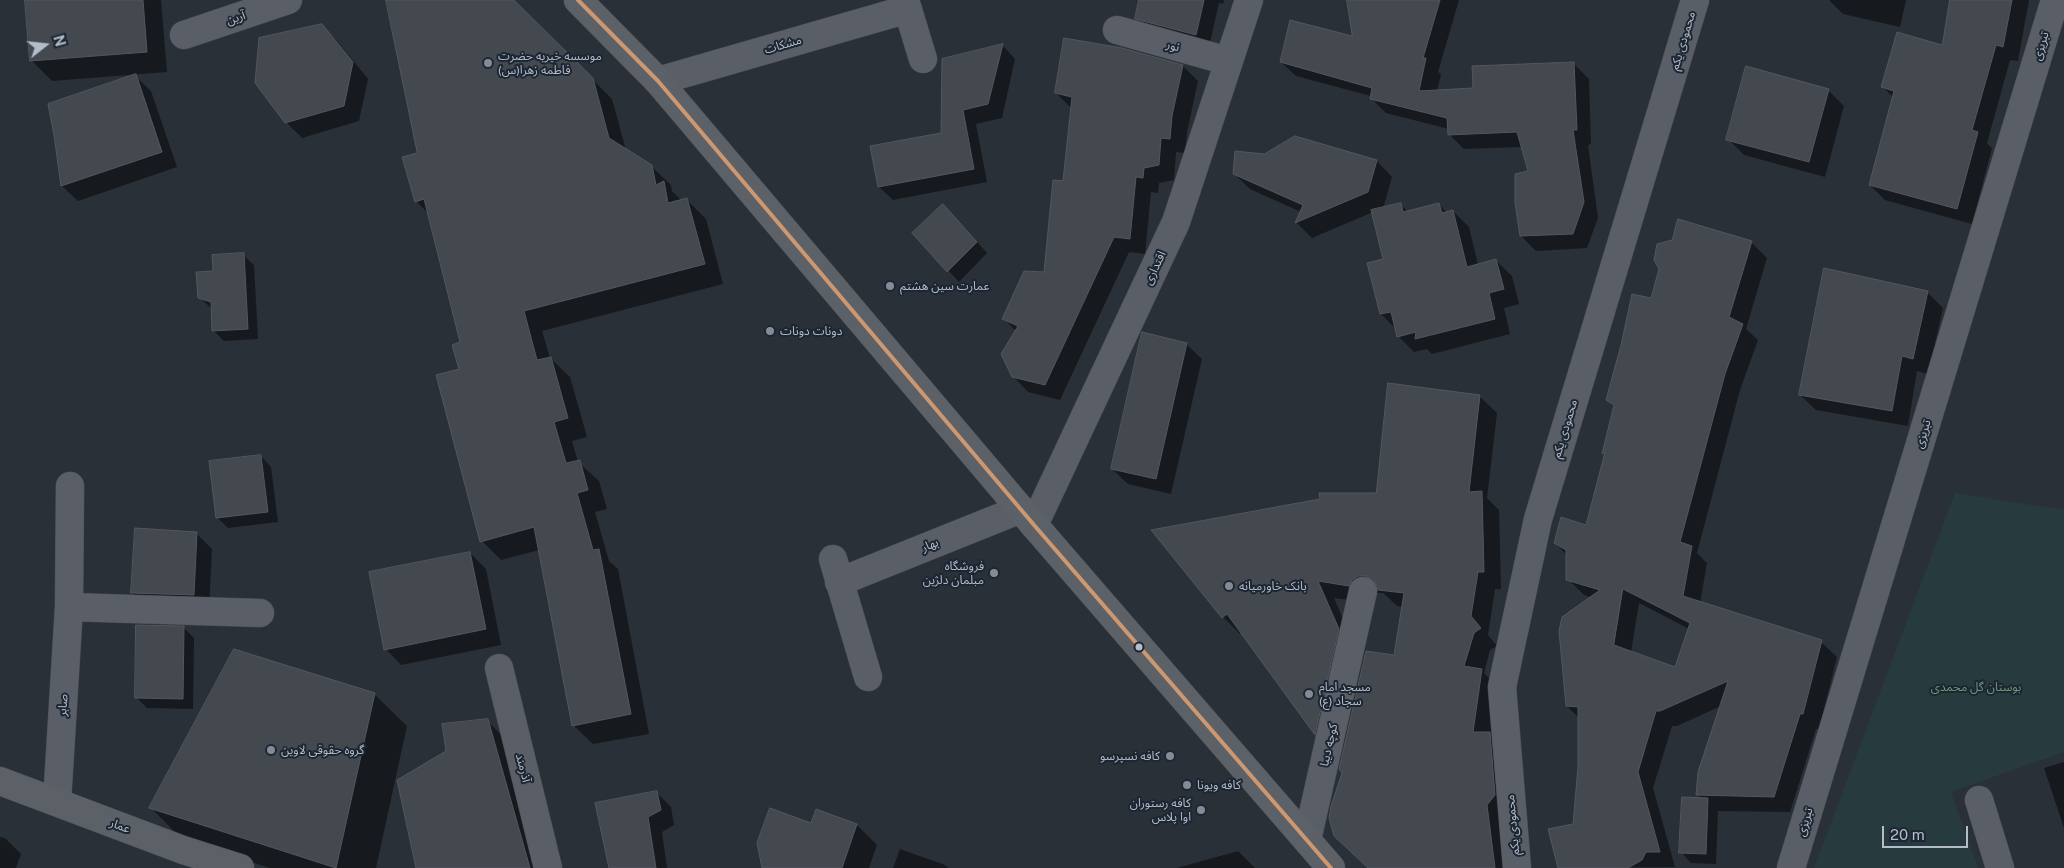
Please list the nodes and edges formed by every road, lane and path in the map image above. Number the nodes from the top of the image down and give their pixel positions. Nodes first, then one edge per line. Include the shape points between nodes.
1 (288, 0) edge
2 (578, 0) edge
3 (1249, 0) edge
4 (1695, 0) edge
5 (2055, 0) edge
6 (906, 5) edge
7 (1117, 30) dead end
8 (184, 35) dead end
9 (923, 59) dead end
10 (1228, 61) junction
11 (658, 81) junction
12 (70, 486) dead end
13 (1027, 517) junction
14 (1363, 591) dead end
15 (69, 607) junction
16 (260, 613) dead end
17 (499, 668) dead end
18 (868, 677) dead end
19 (0, 781) edge
20 (1978, 800) dead end
21 (57, 802) junction
22 (1307, 840) junction
23 (180, 859) edge
24 (240, 868) edge
25 (548, 868) edge
26 (1331, 868) edge
27 (1516, 868) edge
28 (1791, 868) edge
29 (2000, 868) edge

1 - 8 street, آرین
2 - 11 main road
3 - 10 street, اقتداری
4 - 27 street, محمودی یکم via 1538,519 1502,686
5 - 28 street, تبریزی
6 - 9 street, مشکات
6 - 11 street, مشکات
7 - 10 street, نور
10 - 13 street, اقتداری via 1176,222
11 - 13 main road
12 - 15 street, صابر
13 - 18 street, بهار via 836,571
13 - 22 main road
14 - 22 street, کوچه دیبا
15 - 16 street
15 - 21 street, صابر
17 - 25 street, آذرمند
19 - 21 main road, عمار
20 - 29 street
21 - 23 main road, عمار
22 - 26 main road
23 - 24 main road, عمار

